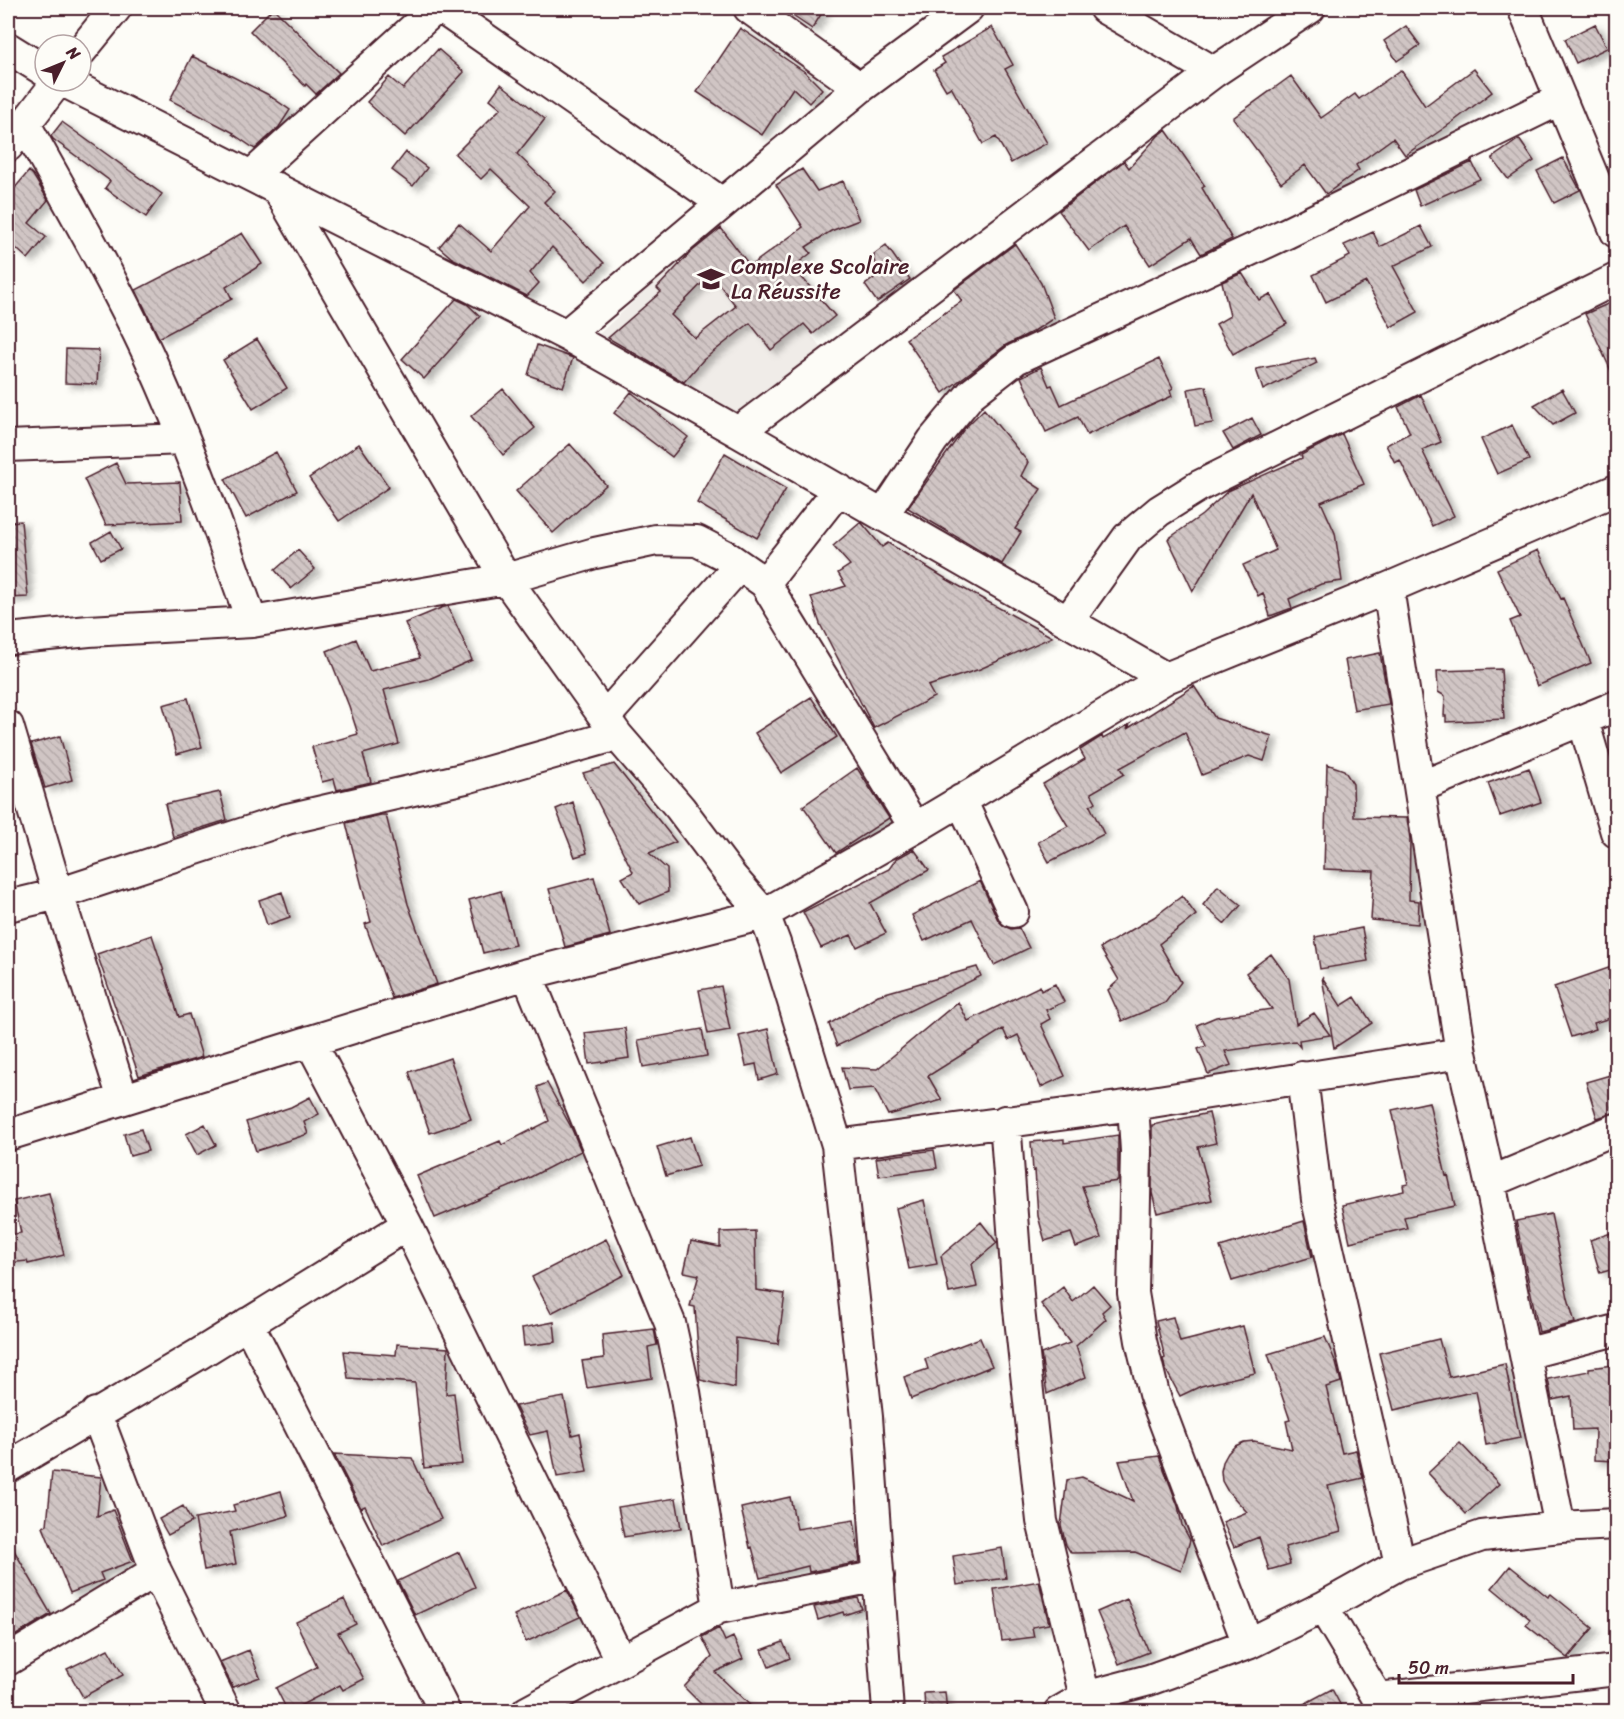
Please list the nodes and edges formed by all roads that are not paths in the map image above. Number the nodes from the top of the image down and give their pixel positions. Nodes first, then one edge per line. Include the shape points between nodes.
1 (116, 8) edge
2 (438, 8) edge
3 (749, 8) edge
4 (968, 8) edge
5 (1104, 8) edge
6 (1310, 8) edge
7 (1523, 8) edge
8 (93, 36) edge
9 (8, 48) edge
10 (33, 63) edge
11 (1214, 72) junction
12 (860, 88) junction
13 (49, 93) edge
14 (87, 93) edge
15 (1561, 99) junction
16 (16, 135) edge
17 (265, 182) junction
18 (722, 203) junction
19 (1617, 232) edge
20 (1617, 279) edge
21 (566, 335) junction
22 (738, 432) junction
23 (184, 439) junction
24 (8, 446) edge
25 (838, 489) junction
26 (1617, 490) edge
27 (883, 515) junction
28 (740, 566) junction
29 (507, 579) junction
30 (765, 583) junction
31 (1388, 588) junction
32 (1068, 621) junction
33 (252, 622) junction
34 (8, 639) edge
35 (1166, 678) junction
36 (1617, 706) edge
37 (1583, 720) junction
38 (8, 726) edge
39 (611, 726) junction
40 (1420, 788) junction
41 (961, 800) junction
42 (915, 828) junction
43 (1617, 832) edge
44 (58, 894) junction
45 (8, 906) edge
46 (1013, 912) dead end
47 (764, 914) junction
48 (527, 974) junction
49 (310, 1041) junction
50 (1461, 1053) junction
51 (1302, 1077) junction
52 (123, 1099) junction
53 (1133, 1105) junction
54 (1005, 1121) junction
55 (1617, 1129) edge
56 (8, 1135) edge
57 (837, 1145) junction
58 (1490, 1182) junction
59 (407, 1225) junction
60 (248, 1323) junction
61 (1617, 1330) edge
62 (1526, 1354) junction
63 (96, 1413) junction
64 (8, 1467) edge
65 (1617, 1524) edge
66 (1560, 1527) junction
67 (1400, 1564) junction
68 (156, 1570) junction
69 (879, 1576) junction
70 (1323, 1607) junction
71 (719, 1608) junction
72 (1248, 1644) junction
73 (8, 1660) edge
74 (620, 1660) junction
75 (1613, 1676) edge
76 (1085, 1697) junction
77 (1383, 1705) edge
78 (226, 1712) edge
79 (446, 1712) edge
80 (527, 1712) edge
81 (888, 1712) edge
82 (1059, 1712) edge

1 - 8 street
2 - 17 street
2 - 18 street
3 - 12 street
4 - 12 street
5 - 11 street
6 - 11 street
7 - 15 street
9 - 10 street
11 - 22 street
12 - 18 street
13 - 16 street
14 - 17 street
15 - 19 street
15 - 27 street via 1016,359 971,394 933,440
16 - 23 street via 113,285
17 - 21 street
17 - 29 street
18 - 21 street
20 - 32 street via 1189,492 1128,537
21 - 22 street
22 - 25 street
23 - 24 street
23 - 33 street
25 - 27 street
25 - 30 street
26 - 31 street
27 - 32 street
28 - 29 street via 697,541 656,540
28 - 30 street
28 - 39 street
29 - 33 street
29 - 39 street
30 - 42 street
31 - 35 street
31 - 40 street
32 - 35 street
33 - 34 street
35 - 41 street
36 - 37 street
37 - 40 street
37 - 43 street
38 - 44 street
39 - 44 street via 466,778 287,819
39 - 47 street
40 - 50 street
41 - 42 street
41 - 46 street
42 - 47 street
44 - 45 street
44 - 52 street
47 - 48 street
47 - 57 street
48 - 49 street
48 - 71 street via 670,1323 685,1392
49 - 52 street
49 - 59 street
50 - 51 street
50 - 58 street
51 - 53 street
51 - 67 street via 1317,1200
52 - 56 street
53 - 54 street
53 - 72 street via 1133,1293 1141,1341 1154,1394
54 - 57 street
54 - 76 street via 1019,1309 1042,1521
55 - 58 street
57 - 69 street via 867,1417
58 - 62 street
59 - 60 street
59 - 74 street
60 - 63 street
60 - 79 street
61 - 62 street
62 - 66 street
63 - 64 street
63 - 68 street
65 - 66 street
66 - 67 street via 1482,1536
67 - 70 street
68 - 73 street
68 - 78 street
69 - 71 street
69 - 81 street
70 - 72 street
70 - 77 street
71 - 74 street
72 - 76 street via 1149,1680
74 - 80 street
75 - 77 street
76 - 82 street

